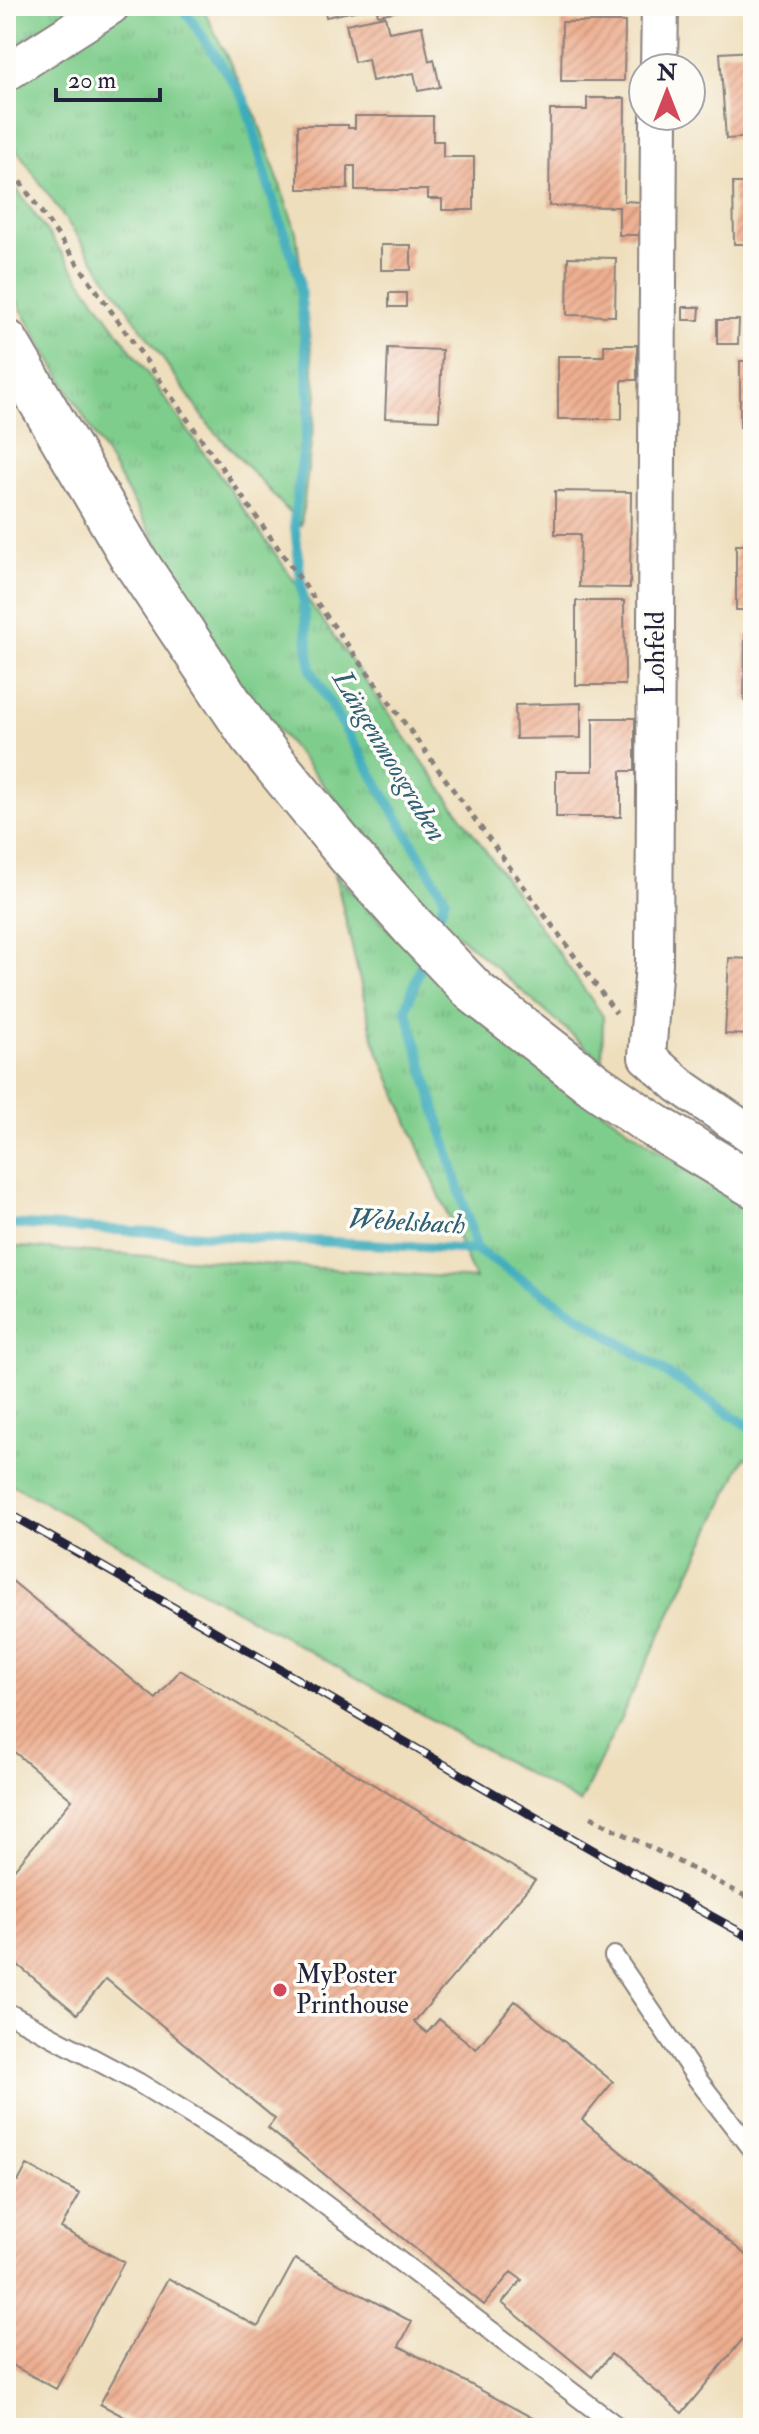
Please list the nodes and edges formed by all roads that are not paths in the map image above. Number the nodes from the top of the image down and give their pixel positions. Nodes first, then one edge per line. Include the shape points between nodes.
1 (111, 6) edge
2 (660, 6) edge
3 (659, 52) edge
4 (6, 73) edge
5 (659, 132) edge
6 (6, 342) edge
7 (753, 1136) edge
8 (753, 1185) edge
9 (614, 1956) dead end
10 (6, 2012) edge
11 (753, 2151) edge
12 (619, 2428) edge

1 - 4 street
2 - 3 street
5 - 7 street, Lohfeld via 654,963 647,1057
6 - 8 main road via 133,558 251,735 340,845 475,992 596,1086
9 - 11 lane
10 - 12 lane via 139,2083 274,2166

